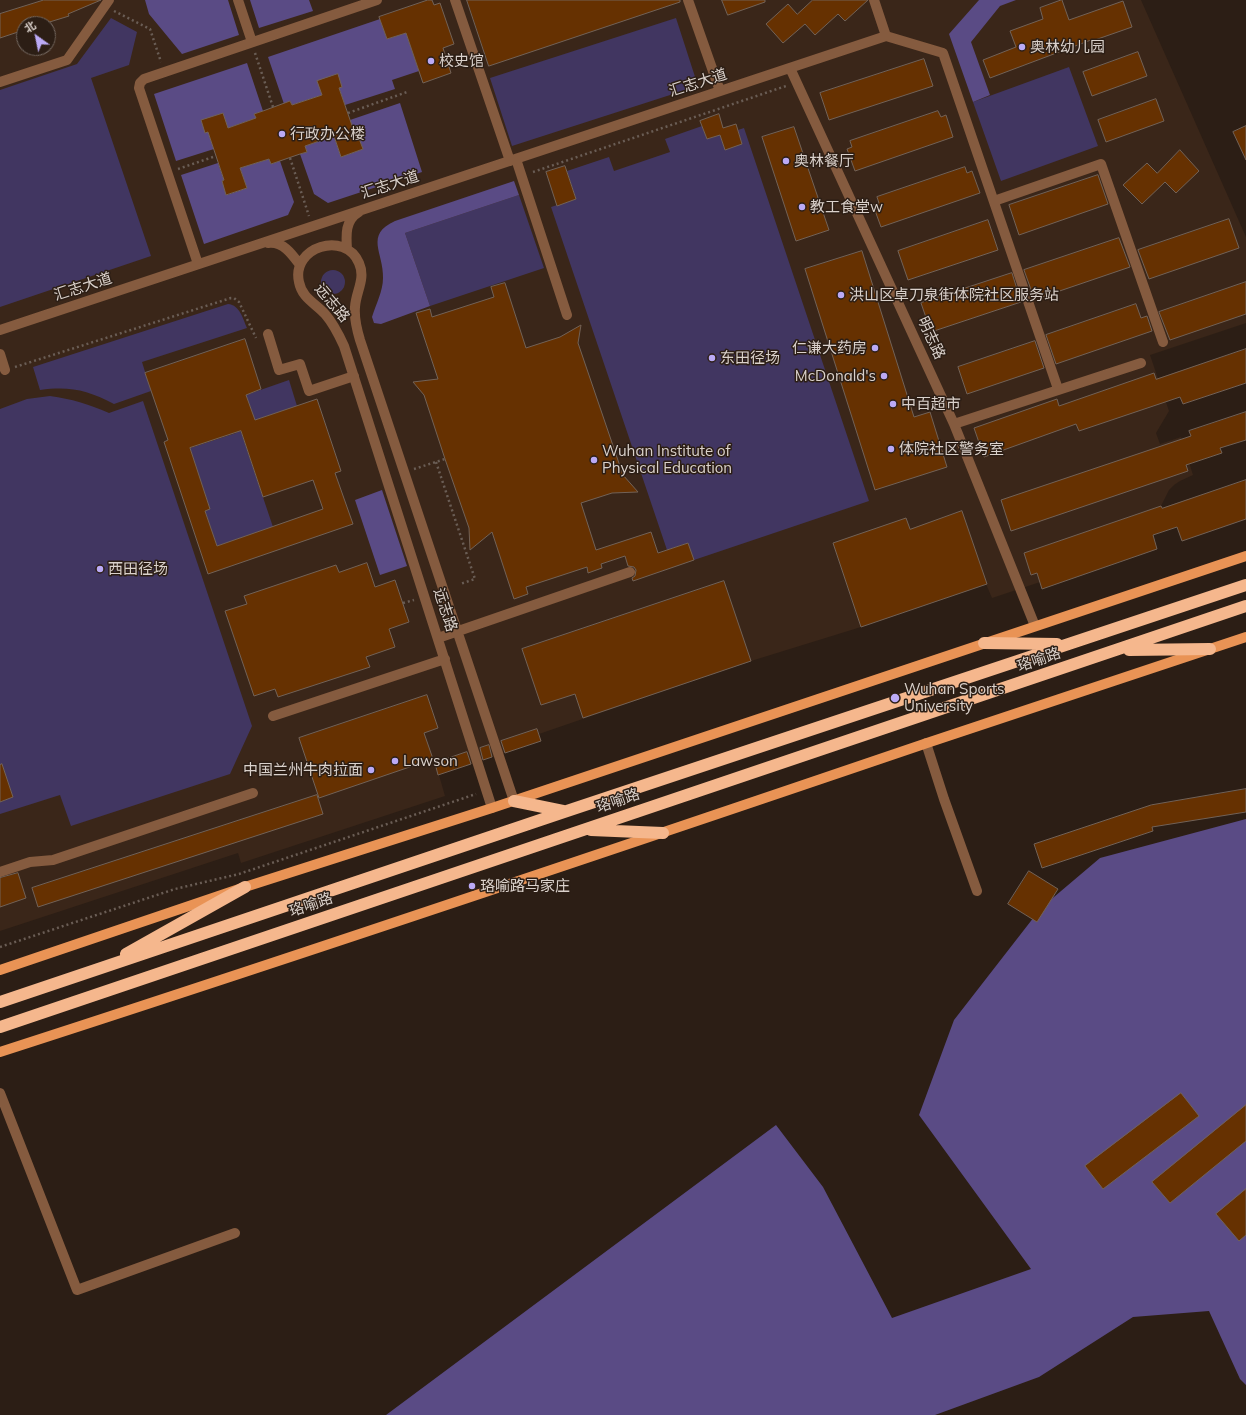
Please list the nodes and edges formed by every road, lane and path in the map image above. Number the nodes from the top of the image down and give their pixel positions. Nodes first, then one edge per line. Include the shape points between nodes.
1 (109, 0) edge
2 (238, 0) edge
3 (377, 0) edge
4 (455, 0) edge
5 (688, 0) edge
6 (874, 0) edge
7 (132, 20) dead end
8 (886, 36) junction
9 (252, 42) junction
10 (790, 68) junction
11 (164, 72) junction
12 (0, 82) edge
13 (797, 83) junction
14 (407, 92) dead end
15 (720, 92) junction
16 (273, 107) dead end
17 (348, 113) dead end
18 (216, 156) dead end
19 (290, 158) dead end
20 (513, 160) junction
21 (168, 172) junction
22 (521, 176) junction
23 (994, 201) junction
24 (366, 208) junction
25 (313, 226) junction
26 (260, 243) junction
27 (347, 249) junction
28 (198, 264) junction
29 (300, 265) junction
30 (567, 315) dead end
31 (0, 330) edge
32 (268, 334) joint
33 (1163, 342) dead end
34 (0, 354) edge
35 (1141, 363) dead end
36 (5, 370) joint
37 (354, 376) junction
38 (1058, 389) junction
39 (954, 424) junction
40 (446, 459) dead end
41 (436, 462) junction
42 (404, 472) junction
43 (1246, 556) edge
44 (630, 572) dead end
45 (460, 584) dead end
46 (1246, 584) edge
47 (414, 600) dead end
48 (403, 603) dead end
49 (1246, 606) edge
50 (1035, 626) junction
51 (457, 631) junction
52 (1246, 637) edge
53 (438, 638) junction
54 (984, 643) junction
55 (1066, 644) junction
56 (1210, 649) junction
57 (1118, 650) junction
58 (445, 659) junction
59 (273, 716) dead end
60 (926, 743) junction
61 (487, 791) junction
62 (253, 793) dead end
63 (514, 801) junction
64 (492, 808) junction
65 (564, 812) junction
66 (584, 830) junction
67 (663, 833) junction
68 (0, 872) edge
69 (245, 887) junction
70 (977, 891) dead end
71 (0, 947) edge
72 (99, 969) junction
73 (0, 970) edge
74 (0, 1002) edge
75 (0, 1027) edge
76 (0, 1052) edge
77 (0, 1093) edge
78 (235, 1233) dead end

1 - 12 street via 68,60
2 - 9 street
3 - 9 street
4 - 20 street
5 - 15 street
6 - 8 street
7 - 11 path via 150,29
8 - 10 street, 汇志大道
8 - 23 street via 944,53
9 - 11 street
9 - 16 path
10 - 13 street, 明志路
10 - 15 street, 汇志大道
11 - 21 street via 144,79 139,88
13 - 22 path
13 - 39 street, 明志路
14 - 17 path
15 - 20 street, 汇志大道
18 - 21 path
19 - 25 path
20 - 22 street
20 - 24 street, 汇志大道
21 - 28 street
22 - 30 street
23 - 33 street via 1101,164
23 - 38 street
24 - 25 street, 汇志大道
24 - 27 street via 352,216 348,223
25 - 26 street, 汇志大道
26 - 28 street, 汇志大道
26 - 29 street via 274,242 283,246
27 - 29 street via 330,244 319,246 306,256
27 - 42 street, 远志路 via 359,261 362,274 355,306 357,330
28 - 31 street, 汇志大道
29 - 37 street, 远志路 via 298,281 302,292 326,314 333,325 344,346
32 - 36 path via 256,338 239,302 234,298 227,298
32 - 37 street via 279,370 300,364 309,391
34 - 36 street
35 - 38 street
37 - 53 street, 远志路
38 - 39 street
39 - 50 street, 明志路
40 - 41 path
41 - 42 path
41 - 45 path via 475,579
42 - 51 street, 远志路
43 - 50 main road
44 - 51 street
46 - 55 highway, 珞喻路
47 - 48 path
49 - 57 highway, 珞喻路
50 - 54 main road
51 - 53 street
51 - 63 street, 远志路
52 - 56 main road
53 - 58 street, 远志路
54 - 55 highway
54 - 63 main road
55 - 65 highway, 珞喻路
56 - 57 highway
56 - 60 main road
57 - 66 highway, 珞喻路
58 - 59 street
58 - 61 street, 远志路
60 - 67 main road
60 - 70 street
61 - 64 street, 远志路
61 - 71 path via 247,871 175,889
62 - 68 street via 53,860 30,862
63 - 64 main road
63 - 65 highway
64 - 69 main road
65 - 72 highway, 珞喻路
66 - 67 highway
66 - 75 highway, 珞喻路
67 - 76 main road
69 - 72 highway
69 - 73 main road
72 - 74 highway, 珞喻路
77 - 78 street via 77,1290

